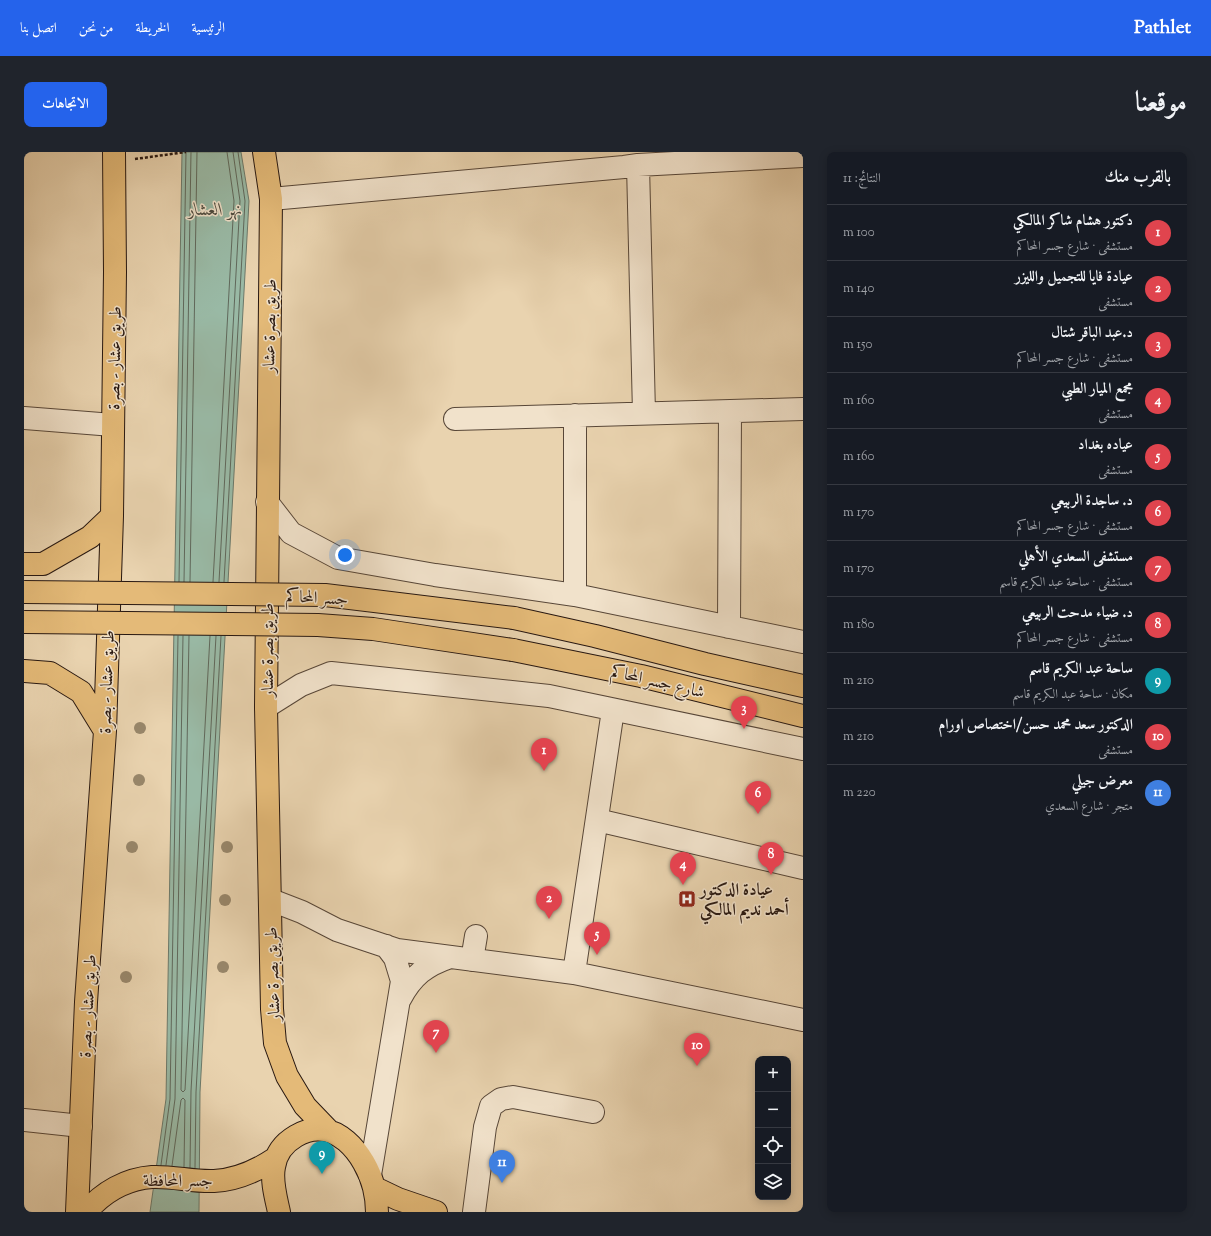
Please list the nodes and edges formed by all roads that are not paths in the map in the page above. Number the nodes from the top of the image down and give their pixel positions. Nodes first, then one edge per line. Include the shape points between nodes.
1 (114, 152) edge
2 (264, 152) edge
3 (803, 156) edge
4 (628, 161) edge
5 (271, 199) junction
6 (803, 409) edge
7 (730, 411) junction
8 (644, 413) junction
9 (575, 415) junction
10 (24, 418) edge
11 (455, 419) dead end
12 (113, 425) junction
13 (267, 502) junction
14 (112, 516) junction
15 (24, 564) edge
16 (24, 592) edge
17 (575, 595) junction
18 (24, 622) edge
19 (729, 627) junction
20 (803, 642) edge
21 (513, 650) joint
22 (24, 671) edge
23 (803, 686) edge
24 (266, 707) junction
25 (613, 710) junction
26 (803, 716) edge
27 (105, 731) junction
28 (803, 749) edge
29 (597, 820) junction
30 (803, 868) edge
31 (271, 900) junction
32 (476, 936) dead end
33 (386, 946) junction
34 (451, 957) junction
35 (472, 960) junction
36 (574, 973) junction
37 (400, 1000) junction
38 (803, 1020) edge
39 (593, 1112) dead end
40 (24, 1120) edge
41 (81, 1126) junction
42 (329, 1131) junction
43 (276, 1158) junction
44 (372, 1182) junction
45 (77, 1212) edge
46 (86, 1212) edge
47 (279, 1212) edge
48 (377, 1212) edge
49 (436, 1212) edge
50 (474, 1212) edge

1 - 12 main road, طريق عشار - بصرة
2 - 5 main road, طريق بصرة عشار
3 - 4 street
4 - 5 street
4 - 8 street
5 - 13 main road, طريق بصرة عشار
6 - 7 street
7 - 8 street
7 - 19 street
8 - 9 street
9 - 11 street
9 - 17 street
10 - 12 street
12 - 14 main road, طريق عشار - بصرة
13 - 17 street via 291,533 338,558
13 - 24 main road, طريق بصرة عشار
14 - 15 main road via 90,537 43,564
14 - 27 main road, طريق عشار - بصرة
16 - 23 main road, جسر المحاكم, bridge via 325,595 514,618
17 - 19 street
18 - 21 main road, جسر المحاكم, bridge via 318,625 373,629
19 - 20 street
21 - 26 main road, شارع جسر المحاكم via 641,676
22 - 27 main road via 50,673 81,692
24 - 25 street via 301,685 332,673 549,696
24 - 31 main road, طريق بصرة عشار
25 - 28 street
25 - 29 street
27 - 41 main road, طريق عشار - بصرة via 86,1002
29 - 30 street
29 - 36 street
31 - 33 street via 337,930
31 - 42 main road, طريق بصرة عشار via 272,1008 275,1043 290,1082 305,1106
32 - 35 street
33 - 34 street via 397,950
33 - 37 street via 399,968 402,981
34 - 35 street
34 - 37 street via 438,961 415,977 406,987
35 - 36 street
36 - 38 street
37 - 44 street
39 - 50 street via 513,1097 501,1099 491,1106 485,1127
40 - 41 street
41 - 45 main road, طريق عشار - بصرة
42 - 43 main road via 318,1129 298,1134 288,1140
42 - 44 main road via 347,1140 363,1162
43 - 46 main road, جسر المحافظة via 253,1172 233,1178 213,1181 153,1177 134,1180 116,1187
43 - 47 main road via 273,1179
44 - 48 main road
44 - 49 main road via 398,1200

